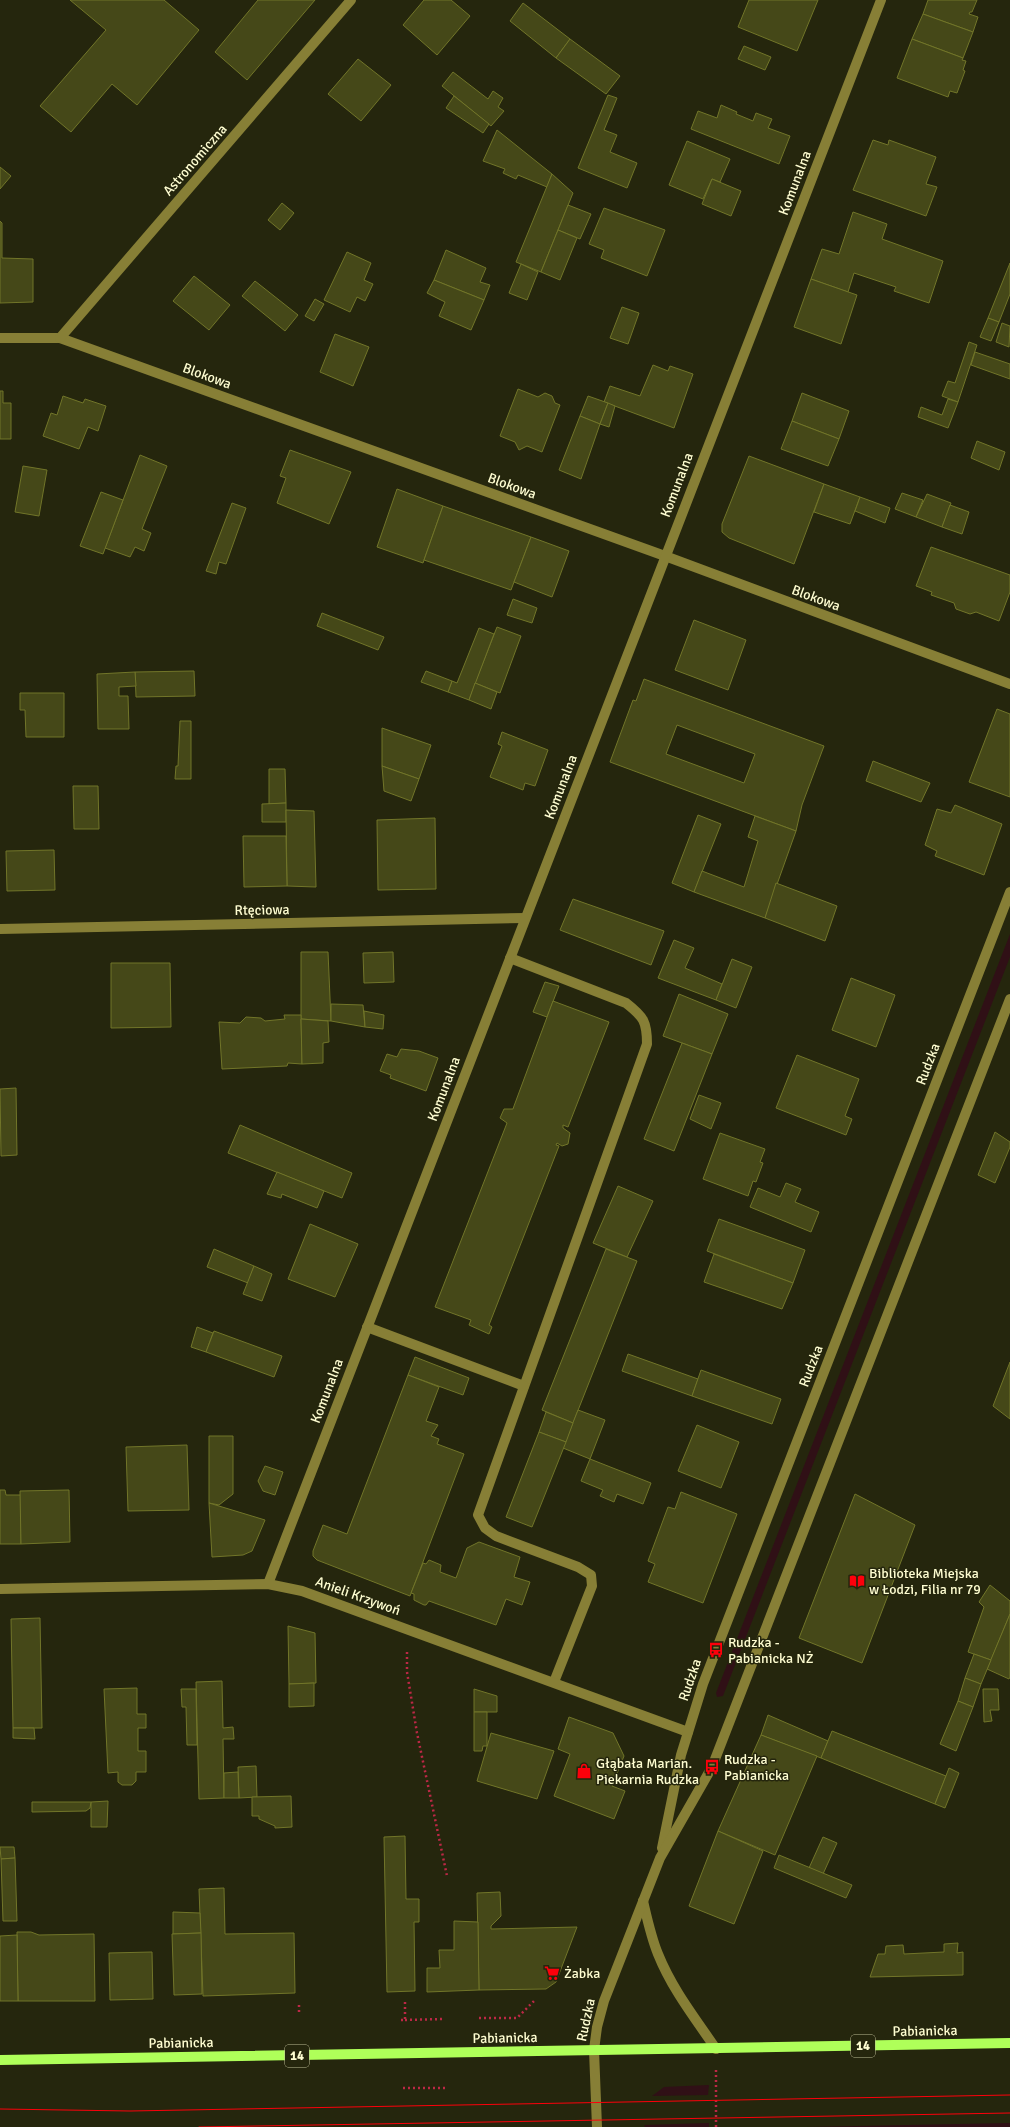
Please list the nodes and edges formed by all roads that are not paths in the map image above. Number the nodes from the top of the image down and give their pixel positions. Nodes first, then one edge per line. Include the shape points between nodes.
1 (351, 0) edge
2 (881, 0) edge
3 (0, 338) edge
4 (60, 338) junction
5 (665, 556) junction
6 (1010, 684) edge
7 (1010, 892) edge
8 (525, 918) junction
9 (0, 929) edge
10 (510, 958) junction
11 (1010, 999) edge
12 (367, 1327) junction
13 (524, 1386) junction
14 (268, 1584) junction
15 (0, 1589) edge
16 (554, 1682) junction
17 (688, 1732) junction
18 (660, 1858) junction
19 (642, 1901) junction
20 (1010, 2043) edge
21 (716, 2049) junction
22 (594, 2050) junction
23 (0, 2060) edge
24 (597, 2127) edge

1 - 4 street, Astronomiczna
2 - 5 street, Komunalna
3 - 4 street, Blokowa
4 - 5 street, Blokowa
5 - 6 street, Blokowa
5 - 8 street, Komunalna
7 - 17 street, Rudzka via 716,1650
8 - 9 street, Rtęciowa
8 - 10 street, Komunalna
10 - 12 street, Komunalna
10 - 13 street via 626,1003 639,1013 647,1025 646,1044
11 - 18 street, Rudzka via 712,1767
12 - 13 street
12 - 14 street, Komunalna
13 - 16 street via 478,1515 486,1528 496,1536 591,1574 592,1586
14 - 15 street, Anieli Krzywoń
14 - 16 street, Anieli Krzywoń via 302,1590
16 - 17 street, Anieli Krzywoń
17 - 18 street, Rudzka
18 - 19 street, Rudzka
19 - 21 street via 657,1954 681,1999
19 - 22 street, Rudzka via 604,2001
20 - 21 main road, Pabianicka / 14
21 - 22 main road, Pabianicka / 14
22 - 23 main road, Pabianicka / 14
22 - 24 street, Rudzka

